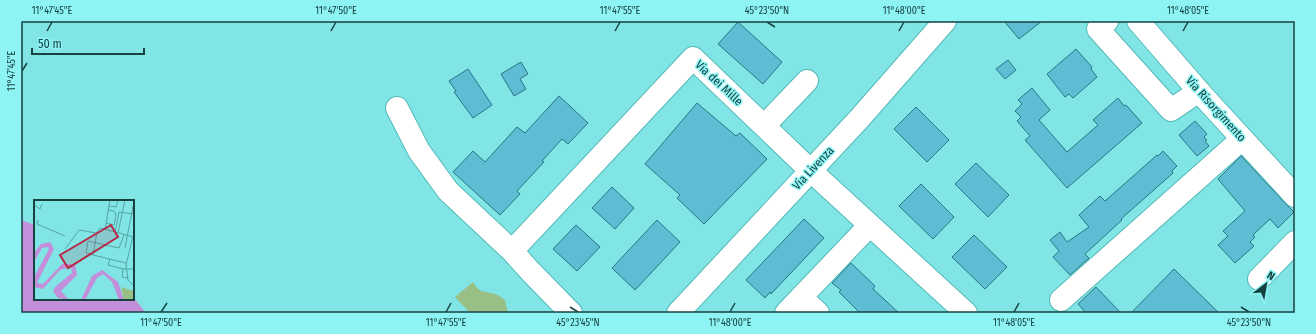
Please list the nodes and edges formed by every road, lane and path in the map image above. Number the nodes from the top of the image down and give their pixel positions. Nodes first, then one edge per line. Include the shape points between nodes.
1 (945, 21) edge
2 (1107, 21) edge
3 (1145, 24) edge
4 (807, 81) dead end
5 (1199, 91) junction
6 (397, 108) dead end
7 (764, 126) junction
8 (1242, 139) junction
9 (811, 171) junction
10 (1295, 196) edge
11 (870, 225) junction
12 (1295, 242) edge
13 (512, 251) junction
14 (1259, 279) dead end
15 (801, 297) junction
16 (1061, 300) dead end
17 (571, 313) edge
18 (678, 313) edge
19 (786, 313) edge
20 (818, 313) edge
21 (966, 313) edge

1 - 9 street, Via Livenza
2 - 5 street via 1098,29 1171,110
3 - 5 street, Via Risorgimento
4 - 7 street
5 - 8 street, Via Risorgimento
6 - 13 street via 419,151 448,191
7 - 9 street, Via dei Mille
7 - 13 street, Via dei Mille via 693,58
8 - 10 street, Via Risorgimento
8 - 16 street
9 - 11 street, Via dei Mille
9 - 18 street, Via Livenza
11 - 15 street
11 - 21 street, Via dei Mille
12 - 14 street
13 - 17 street
15 - 19 street
15 - 20 street

